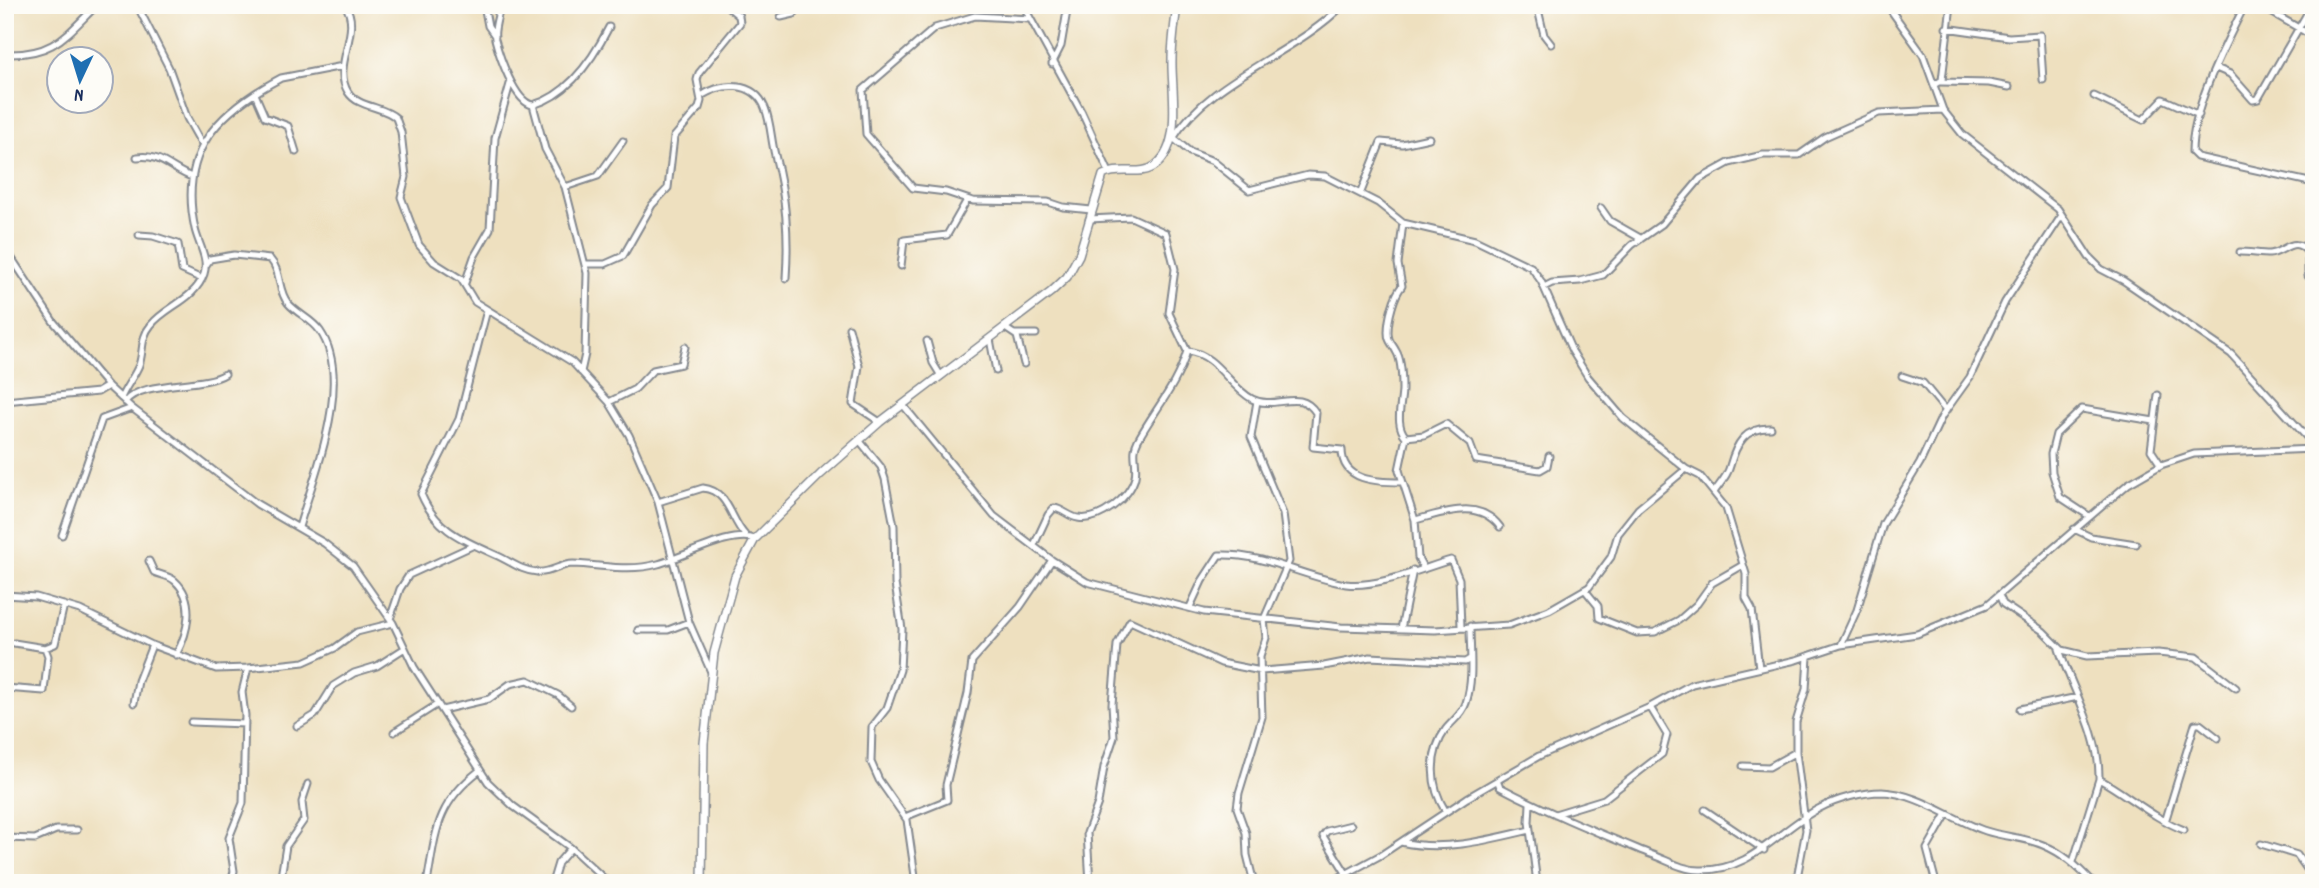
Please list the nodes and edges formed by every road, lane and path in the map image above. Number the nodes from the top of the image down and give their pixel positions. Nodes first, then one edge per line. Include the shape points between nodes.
1 (97, 5) edge
2 (137, 5) edge
3 (345, 5) edge
4 (484, 5) edge
5 (500, 5) edge
6 (726, 5) edge
7 (800, 5) edge
8 (1023, 5) edge
9 (1068, 5) edge
10 (1177, 5) edge
11 (1343, 5) edge
12 (1537, 5) edge
13 (1887, 5) edge
14 (1951, 5) edge
15 (2245, 5) edge
16 (2259, 5) edge
17 (2312, 5) edge
18 (781, 16) dead end
19 (1029, 19) junction
20 (609, 27) dead end
21 (1946, 29) junction
22 (2299, 30) junction
23 (495, 36) junction
24 (2314, 37) edge
25 (1551, 44) dead end
26 (5, 54) edge
27 (1052, 64) junction
28 (343, 66) junction
29 (2216, 68) junction
30 (2043, 80) dead end
31 (510, 84) junction
32 (1938, 84) junction
33 (2009, 87) dead end
34 (255, 94) junction
35 (701, 96) junction
36 (2094, 96) dead end
37 (533, 105) junction
38 (1943, 110) junction
39 (2199, 115) junction
40 (1429, 138) dead end
41 (623, 141) dead end
42 (1171, 141) junction
43 (201, 143) junction
44 (296, 152) dead end
45 (137, 158) dead end
46 (1109, 172) junction
47 (192, 177) junction
48 (2314, 183) edge
49 (565, 187) junction
50 (1361, 192) junction
51 (967, 200) junction
52 (1601, 208) dead end
53 (1091, 210) junction
54 (2062, 215) junction
55 (1089, 219) junction
56 (1403, 223) junction
57 (139, 235) dead end
58 (1640, 238) junction
59 (5, 248) edge
60 (2240, 252) dead end
61 (203, 253) junction
62 (216, 258) junction
63 (585, 264) junction
64 (206, 265) junction
65 (901, 266) dead end
66 (786, 278) dead end
67 (202, 279) junction
68 (2314, 282) edge
69 (465, 284) junction
70 (1544, 287) junction
71 (487, 310) junction
72 (849, 328) dead end
73 (1005, 328) junction
74 (1014, 334) junction
75 (1036, 334) dead end
76 (990, 339) junction
77 (927, 341) dead end
78 (685, 347) dead end
79 (1187, 351) junction
80 (1024, 364) dead end
81 (996, 371) dead end
82 (581, 372) junction
83 (225, 374) dead end
84 (941, 376) junction
85 (1902, 376) dead end
86 (108, 386) junction
87 (2158, 395) dead end
88 (123, 400) junction
89 (5, 401) edge
90 (1257, 401) junction
91 (609, 402) junction
92 (903, 405) junction
93 (132, 408) junction
94 (1946, 411) junction
95 (2154, 421) junction
96 (880, 422) junction
97 (1771, 428) dead end
98 (1406, 437) junction
99 (859, 440) junction
100 (2314, 447) edge
101 (1549, 456) dead end
102 (2161, 465) junction
103 (1686, 469) junction
104 (1402, 482) junction
105 (1715, 491) junction
106 (658, 502) junction
107 (2089, 516) junction
108 (1415, 520) junction
109 (299, 527) junction
110 (1500, 527) dead end
111 (2074, 529) junction
112 (62, 535) dead end
113 (745, 535) junction
114 (755, 539) junction
115 (2136, 544) dead end
116 (1034, 545) junction
117 (472, 546) junction
118 (672, 559) junction
119 (149, 561) dead end
120 (1052, 561) junction
121 (1743, 565) junction
122 (1289, 567) junction
123 (1424, 569) junction
124 (1413, 570) junction
125 (1585, 590) junction
126 (5, 595) edge
127 (1999, 595) junction
128 (64, 605) junction
129 (1987, 605) junction
130 (1190, 607) junction
131 (2007, 607) junction
132 (1264, 619) junction
133 (392, 621) junction
134 (689, 622) junction
135 (1461, 626) junction
136 (1470, 626) junction
137 (1401, 629) junction
138 (638, 630) dead end
139 (14, 643) dead end
140 (152, 645) junction
141 (1841, 645) junction
142 (45, 648) junction
143 (405, 648) junction
144 (2058, 648) junction
145 (176, 655) junction
146 (1808, 657) junction
147 (1470, 659) junction
148 (248, 667) junction
149 (1759, 668) junction
150 (1261, 671) junction
151 (711, 672) junction
152 (5, 688) edge
153 (2236, 688) dead end
154 (2078, 697) junction
155 (134, 703) dead end
156 (438, 704) junction
157 (571, 706) dead end
158 (1650, 707) junction
159 (2020, 709) dead end
160 (442, 710) junction
161 (191, 722) dead end
162 (245, 724) junction
163 (297, 726) dead end
164 (394, 732) dead end
165 (2218, 738) dead end
166 (1796, 752) junction
167 (1743, 766) dead end
168 (479, 771) junction
169 (2099, 779) junction
170 (1498, 782) junction
171 (308, 784) dead end
172 (1530, 804) junction
173 (1704, 810) dead end
174 (1446, 812) junction
175 (1555, 814) junction
176 (1947, 814) junction
177 (905, 817) junction
178 (1806, 817) junction
179 (2165, 822) junction
180 (1351, 825) dead end
181 (77, 830) dead end
182 (1530, 830) junction
183 (2184, 830) dead end
184 (5, 838) edge
185 (1401, 842) junction
186 (2261, 844) dead end
187 (571, 848) junction
188 (1764, 850) junction
189 (2073, 862) junction
190 (1348, 873) junction
191 (2314, 879) edge
192 (1359, 880) edge
193 (231, 883) edge
194 (280, 883) edge
195 (427, 883) edge
196 (552, 883) edge
197 (609, 883) edge
198 (702, 883) edge
199 (916, 883) edge
200 (1090, 883) edge
201 (1254, 883) edge
202 (1329, 883) edge
203 (1387, 883) edge
204 (1537, 883) edge
205 (1796, 883) edge
206 (1936, 883) edge
207 (2093, 883) edge

1 - 26 street via 55,44
2 - 43 street
3 - 28 street via 351,19
4 - 23 street
5 - 23 street
6 - 35 street via 739,16 740,23 699,73
7 - 18 street via 794,14
8 - 19 street
9 - 27 street via 1061,46
10 - 42 main road
11 - 42 street via 1216,95
12 - 25 street via 1544,35
13 - 32 street
14 - 21 street
15 - 29 street
16 - 22 street
17 - 22 street
19 - 27 street
19 - 51 street via 975,16 936,28 863,90 866,134 907,185
20 - 37 street via 601,44 562,91
21 - 30 street via 2009,37 2040,35
21 - 32 street
22 - 24 street
22 - 29 street via 2256,100 2230,74
23 - 31 street
27 - 46 street via 1082,113
28 - 34 street via 281,78
28 - 69 street via 348,92 391,113 399,125 406,177 401,197 419,245
29 - 39 street
31 - 37 street via 525,103
31 - 69 street via 495,138 491,221
32 - 33 street
32 - 38 street
34 - 43 street via 228,112
34 - 44 street via 265,117 288,126
35 - 63 street via 699,108 674,137 671,182 652,205 629,248 617,260
35 - 66 street via 730,85 751,92 765,108 787,214
36 - 39 street via 2143,120 2163,99
37 - 49 street via 545,149
38 - 54 street via 1978,149 2036,190
38 - 58 street via 1879,113 1825,137 1799,155 1763,155 1729,163 1700,179 1662,224
39 - 48 street via 2191,149 2197,157
40 - 50 street via 1402,144 1381,142
41 - 49 street via 598,176
42 - 46 main road via 1161,160 1148,170
42 - 50 street via 1213,161 1250,190 1316,174
43 - 47 street
45 - 47 street via 160,158
46 - 53 main road via 1099,182
47 - 61 street via 190,200
49 - 63 street
50 - 56 street
51 - 53 street via 1048,202
51 - 65 street via 947,235 904,240
52 - 58 street via 1609,222
53 - 55 main road
54 - 94 street via 2005,302 1970,377
54 - 100 street via 2101,269 2231,354
55 - 73 main road via 1079,255 1067,276
55 - 79 street via 1130,217 1166,233 1175,269 1170,313
56 - 70 street via 1491,247 1531,267
56 - 98 street via 1398,264 1402,286 1396,293 1388,333 1389,344 1397,352 1402,389 1399,415
57 - 67 street via 178,244 182,270
58 - 70 street via 1598,278
59 - 86 street via 53,321
60 - 68 street via 2271,254 2298,245 2308,253 2308,276
61 - 62 street
61 - 64 street
62 - 64 street
62 - 109 street via 271,259 282,295 320,331 329,350 334,411
63 - 82 street
64 - 67 street
67 - 88 street via 150,326
69 - 71 street via 475,302
70 - 103 street via 1588,377 1638,431
71 - 82 street
71 - 117 street via 459,419 421,494 445,528
72 - 96 street via 859,366 853,404
73 - 74 street
73 - 76 main road
74 - 75 street
74 - 80 street
76 - 81 street
76 - 84 main road
77 - 84 street
78 - 91 street via 681,364 653,370 635,389
79 - 90 street via 1202,355
79 - 116 street via 1176,383 1133,449 1136,475 1131,487 1106,511 1088,519 1054,508
82 - 91 street
83 - 88 street via 139,392
84 - 92 main road
85 - 94 street via 1923,383
86 - 88 street
86 - 89 street via 98,391
87 - 95 street
88 - 93 street
90 - 104 street via 1294,398 1307,402 1316,413 1313,447 1342,450 1342,463 1355,475
90 - 122 street via 1251,437 1286,525
91 - 106 street
92 - 96 main road
92 - 116 street via 974,494
93 - 109 street via 257,505
93 - 112 street via 102,419
94 - 141 street via 1883,524 1857,610
95 - 102 street via 2151,450
95 - 107 street via 2082,409 2056,434 2051,454 2056,491 2066,503
96 - 99 main road
97 - 105 street via 1747,434 1732,453 1730,468
98 - 101 street via 1424,435 1446,424 1470,444 1476,460 1540,470 1547,466
98 - 104 street via 1399,470
99 - 114 main road
99 - 177 street via 885,479 894,526 902,629 900,670 887,708 872,727 871,762
100 - 102 street via 2194,454
102 - 107 street
103 - 105 street
103 - 125 street via 1637,509 1618,534 1611,557
104 - 108 street
105 - 121 street via 1726,508
106 - 113 street via 710,489 727,504
106 - 118 street
107 - 111 street
108 - 110 street via 1472,509 1490,516
108 - 123 street via 1416,545
109 - 133 street via 353,566
111 - 115 street via 2091,537
111 - 127 street
113 - 114 street
113 - 118 street
114 - 151 main road via 725,602
116 - 120 street
117 - 118 street via 535,572 572,564 625,569
117 - 133 street via 409,575 400,589
118 - 134 street
119 - 145 street via 153,572 174,580 187,598 187,629
120 - 130 street via 1100,587
120 - 177 street via 1020,607 972,661 946,785 947,800
121 - 125 street via 1712,583 1679,620 1649,634 1606,623
121 - 149 street
122 - 124 street via 1357,584 1388,580
122 - 130 street via 1216,556
122 - 132 street
123 - 124 street
123 - 135 street via 1451,560 1458,579
124 - 137 street
125 - 136 street via 1516,623
126 - 128 street
127 - 129 street
127 - 131 street
128 - 140 street
128 - 142 street via 57,641
129 - 131 street
129 - 141 street via 1917,634
130 - 132 street
131 - 144 street via 2043,631
132 - 137 street
132 - 150 street
133 - 143 street
133 - 148 street via 356,632 304,662
134 - 138 street via 668,630
134 - 151 street
135 - 136 street
135 - 137 street
136 - 147 street
139 - 142 street
140 - 145 street
140 - 155 street
141 - 146 street
142 - 152 street via 44,691
143 - 156 street
143 - 163 street via 333,686 314,715
144 - 153 street via 2087,656 2158,653 2196,657
144 - 154 street
145 - 148 street via 216,669
146 - 149 street
146 - 166 street via 1806,689 1796,722
147 - 150 street via 1360,658
147 - 174 street via 1470,689 1464,709 1440,739 1434,756 1433,783
148 - 162 street via 242,692
149 - 158 street via 1708,679
150 - 200 street via 1221,663 1134,621 1128,623 1115,654 1114,737 1087,833
150 - 201 street via 1262,718 1237,808
151 - 198 main road via 704,743
154 - 159 street
154 - 169 street via 2095,747
156 - 160 street
156 - 164 street
157 - 160 street via 528,680 510,684 489,699
158 - 170 street via 1539,756
158 - 175 street via 1667,735 1662,754 1604,800
160 - 168 street
161 - 162 street
162 - 193 street via 243,803 229,838 234,871
165 - 179 street via 2195,724
166 - 167 street via 1769,766
166 - 178 street
168 - 187 street via 513,806
168 - 195 street via 459,787 439,823
169 - 179 street
169 - 189 street
170 - 172 street
170 - 174 street
171 - 194 street via 302,802 304,820 286,846
172 - 175 street
172 - 182 street
173 - 188 street
174 - 185 street
175 - 188 street via 1690,869 1728,867
176 - 178 street via 1880,792 1828,804
176 - 189 street via 1989,832 2043,845
176 - 206 street via 1927,849
177 - 199 street
178 - 188 street
178 - 205 street
179 - 183 street
180 - 190 street via 1323,836
181 - 184 street via 56,830 36,839
182 - 185 street via 1476,842 1422,846
182 - 204 street
185 - 190 street
186 - 191 street via 2297,855
187 - 196 street via 558,863
187 - 197 street
189 - 207 street
190 - 192 street
190 - 202 street
192 - 203 street

